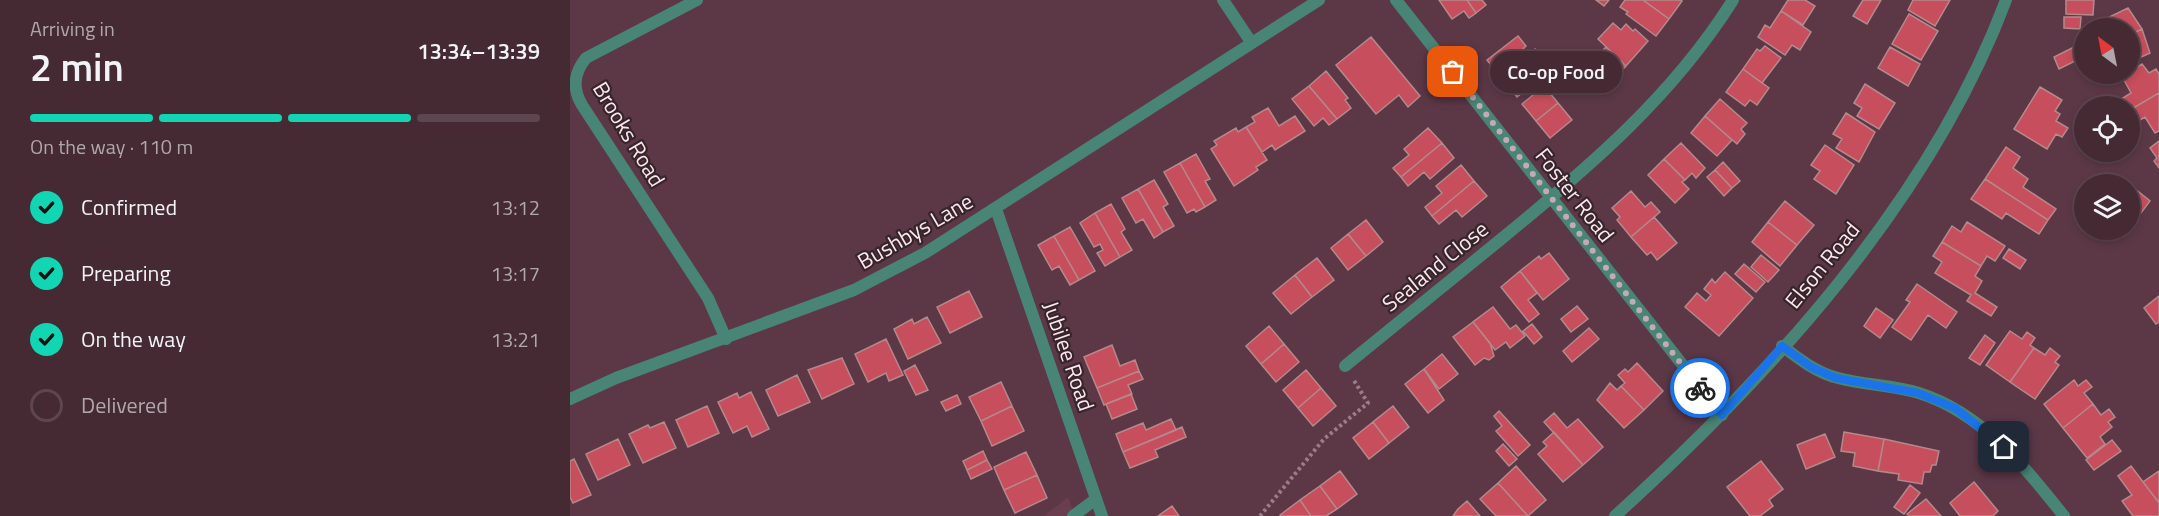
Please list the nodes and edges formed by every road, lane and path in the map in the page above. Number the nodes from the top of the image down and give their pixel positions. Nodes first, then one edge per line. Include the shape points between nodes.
1 (698, 0) edge
2 (1223, 0) edge
3 (1319, 0) edge
4 (1396, 0) edge
5 (1733, 0) edge
6 (2006, 0) edge
7 (1251, 42) junction
8 (572, 78) edge
9 (1551, 199) junction
10 (996, 209) junction
11 (726, 339) junction
12 (1782, 346) junction
13 (1345, 366) joint
14 (570, 399) edge
15 (1722, 415) junction
16 (1096, 499) junction
17 (1073, 516) edge
18 (1102, 516) edge
19 (1260, 516) edge
20 (1614, 516) edge
21 (2064, 516) edge

1 - 8 street, Brooks Road via 594,53
2 - 7 street
3 - 7 street, Bushbys Lane
4 - 9 street, Foster Road
5 - 9 street, Sealand Close via 1692,61 1655,104
6 - 12 street, Elson Road via 1969,87 1932,149 1855,260
7 - 10 street, Bushbys Lane
8 - 11 street, Brooks Road via 577,98 708,298
9 - 13 street, Sealand Close
9 - 15 street, Foster Road
10 - 11 street, Bushbys Lane via 925,253 854,290
10 - 16 street, Jubilee Road
11 - 14 street, Bushbys Lane via 616,378
12 - 15 street, Elson Road
12 - 21 street via 1811,367 1836,378 1918,393 1955,408 1992,435
13 - 19 path via 1368,403 1324,439
15 - 20 street, Elson Road
16 - 17 street
16 - 18 street, Jubilee Road

